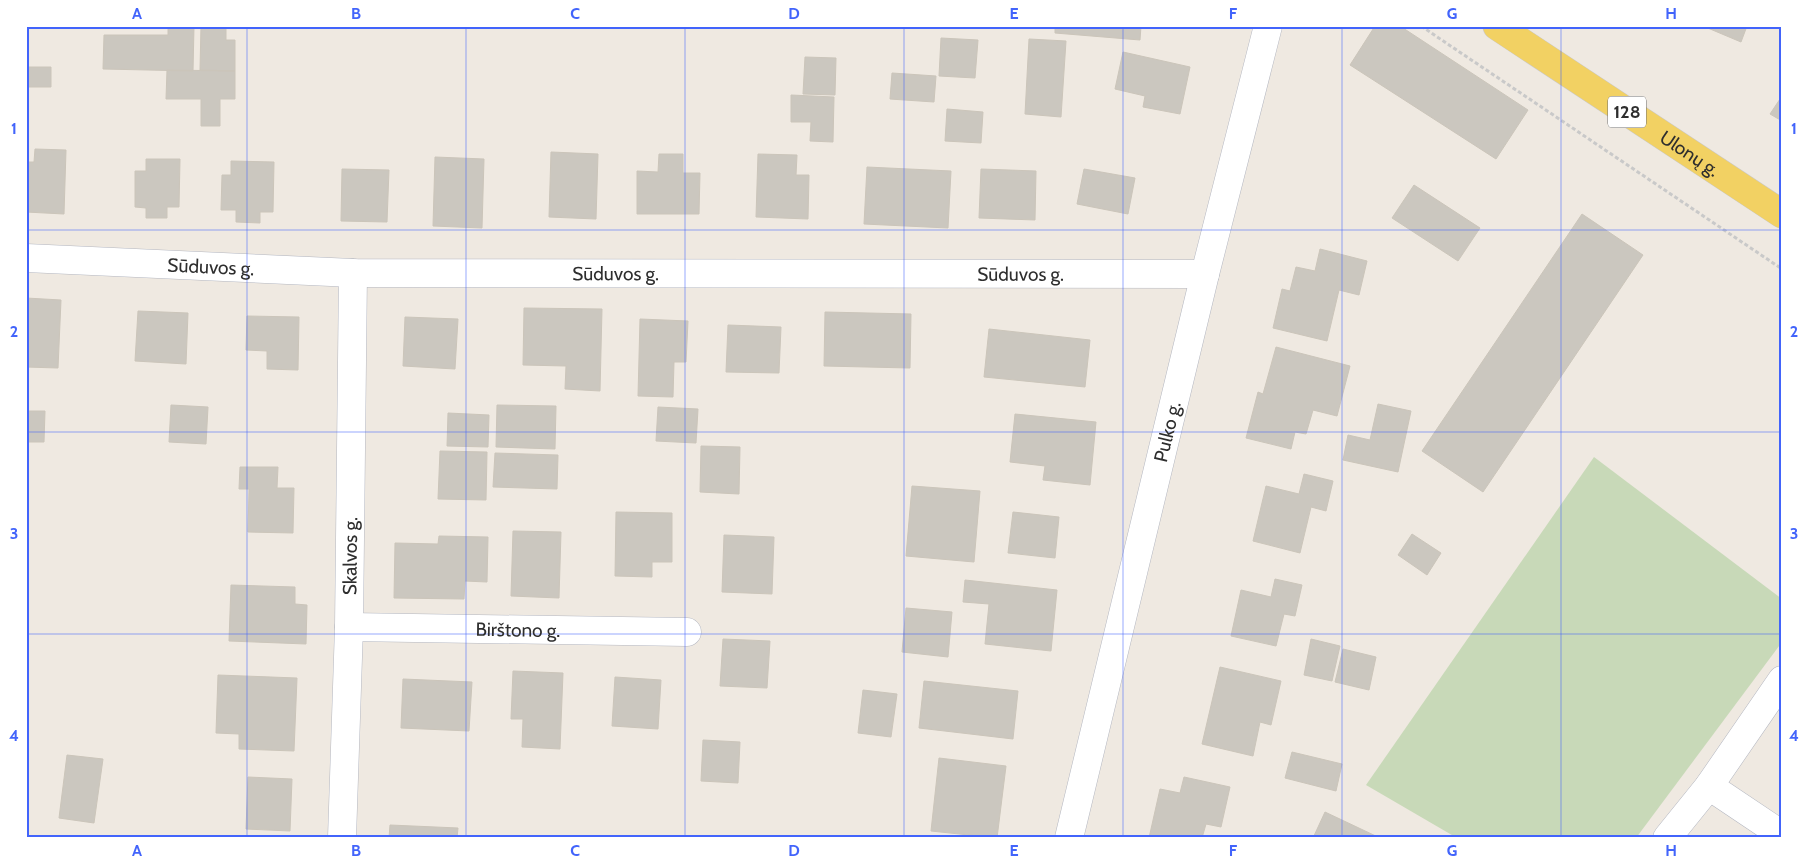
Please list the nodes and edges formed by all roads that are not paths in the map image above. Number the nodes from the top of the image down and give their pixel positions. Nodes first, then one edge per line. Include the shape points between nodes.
1 (1268, 26) edge
2 (1497, 26) edge
3 (1782, 214) edge
4 (26, 258) edge
5 (353, 273) junction
6 (1205, 274) junction
7 (349, 627) junction
8 (687, 632) dead end
9 (1782, 680) edge
10 (1709, 786) junction
11 (1782, 835) edge
12 (342, 838) edge
13 (1070, 838) edge
14 (1667, 838) edge

1 - 6 street, Pulko g.
2 - 3 main road, Ulonų g. / 128
4 - 5 street, Sūduvos g.
5 - 6 street, Sūduvos g.
5 - 7 street, Skalvos g.
6 - 13 street, Pulko g.
7 - 8 street, Birštono g.
7 - 12 street, Skalvos g.
9 - 10 street
10 - 11 street
10 - 14 street

